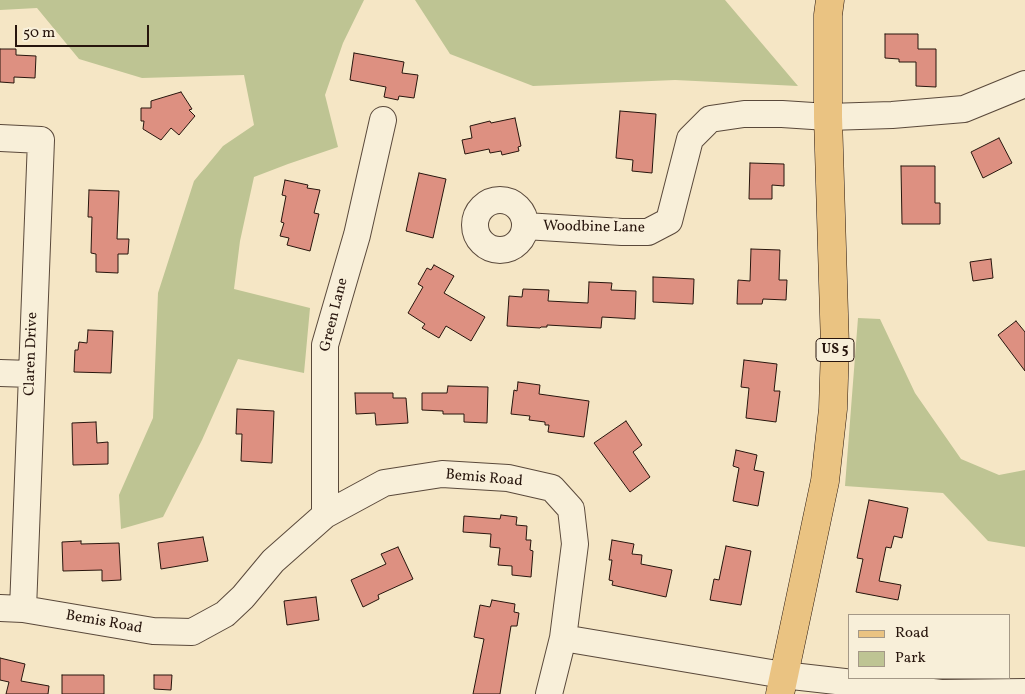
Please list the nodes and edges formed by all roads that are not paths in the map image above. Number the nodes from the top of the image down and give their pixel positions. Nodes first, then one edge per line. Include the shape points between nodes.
1 (830, 0) edge
2 (1025, 84) edge
3 (828, 117) junction
4 (383, 120) dead end
5 (0, 138) edge
6 (525, 226) dead end
7 (0, 373) edge
8 (31, 374) junction
9 (325, 515) junction
10 (11, 609) edge
11 (563, 638) junction
12 (781, 685) edge
13 (1025, 692) edge
14 (549, 694) edge

1 - 3 main road, US 5
2 - 3 street, Woodbine Lane via 964,109
3 - 6 street, Woodbine Lane via 744,114 710,119 690,139 669,221 648,232
3 - 12 main road, US 5 via 836,347 833,409 825,481
4 - 9 street, Green Lane via 357,235 325,345
5 - 8 street, Claren Drive via 41,140
7 - 8 street
8 - 10 street, Claren Drive
9 - 10 street, Bemis Road via 273,561 244,597 225,614 192,632 153,631
9 - 11 street, Bemis Road via 384,483 442,474 508,478 552,488 571,509 575,544
11 - 12 street
11 - 14 street, Bemis Road
12 - 13 street via 941,693

